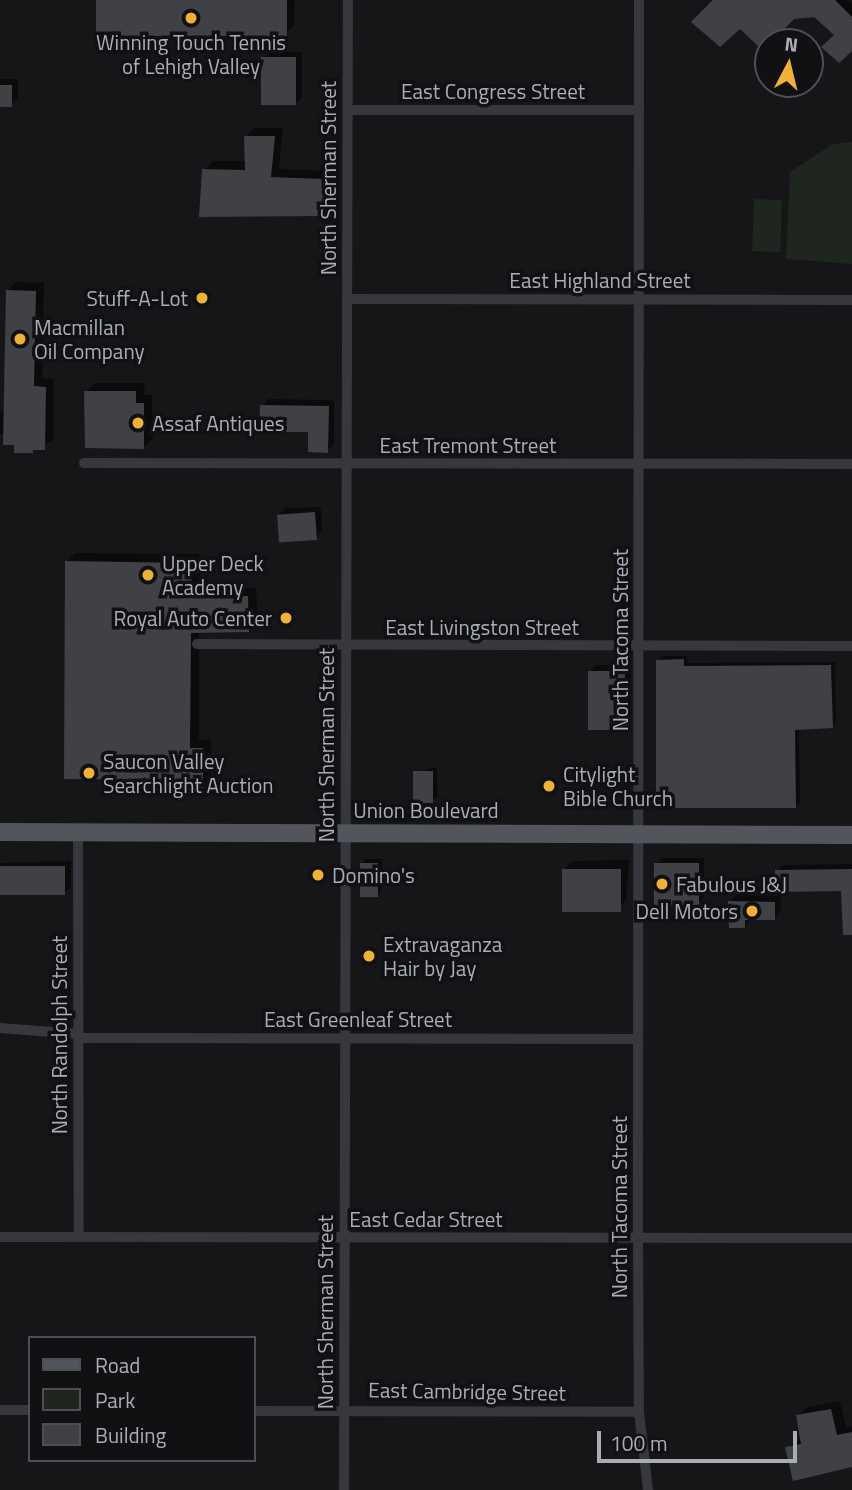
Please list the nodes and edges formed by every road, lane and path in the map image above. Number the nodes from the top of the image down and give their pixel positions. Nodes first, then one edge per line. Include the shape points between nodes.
1 (348, 0) edge
2 (639, 0) edge
3 (348, 110) junction
4 (639, 110) junction
5 (347, 299) junction
6 (639, 299) junction
7 (852, 300) edge
8 (84, 463) dead end
9 (347, 464) junction
10 (639, 464) junction
11 (852, 464) edge
12 (197, 644) dead end
13 (346, 646) junction
14 (639, 646) junction
15 (852, 646) edge
16 (0, 832) edge
17 (78, 833) junction
18 (345, 833) junction
19 (639, 834) junction
20 (852, 835) edge
21 (0, 1028) edge
22 (78, 1036) junction
23 (344, 1038) junction
24 (638, 1038) junction
25 (0, 1237) edge
26 (79, 1237) junction
27 (852, 1238) edge
28 (344, 1239) junction
29 (638, 1239) junction
30 (0, 1410) edge
31 (28, 1410) edge
32 (343, 1410) junction
33 (256, 1411) edge
34 (639, 1412) junction
35 (344, 1490) edge
36 (648, 1490) edge

1 - 3 street, North Sherman Street
2 - 4 street, North Tacoma Street
3 - 4 street, East Congress Street
3 - 5 street, North Sherman Street
4 - 6 street, North Tacoma Street
5 - 6 street, East Highland Street
5 - 9 street, North Sherman Street
6 - 7 street, East Highland Street
6 - 10 street, North Tacoma Street
8 - 9 street, East Tremont Street
9 - 10 street, East Tremont Street
9 - 13 street, North Sherman Street
10 - 11 street, East Tremont Street
10 - 14 street, North Tacoma Street
12 - 13 street, East Livingston Street
13 - 14 street, East Livingston Street
13 - 18 street, North Sherman Street
14 - 15 street, East Livingston Street
14 - 19 street, North Tacoma Street
16 - 17 main road, Union Boulevard
17 - 18 main road, Union Boulevard
17 - 22 street, North Randolph Street
18 - 19 main road, Union Boulevard
18 - 23 street, North Sherman Street
19 - 20 main road, Union Boulevard
19 - 24 street, North Tacoma Street
21 - 22 street, East Greenleaf Street
22 - 23 street, East Greenleaf Street
22 - 26 street, North Randolph Street
23 - 24 street, East Greenleaf Street
23 - 28 street, North Sherman Street
24 - 29 street, North Tacoma Street
25 - 26 street, East Cedar Street
26 - 28 street, East Cedar Street
27 - 29 street, East Cedar Street
28 - 29 street, East Cedar Street
28 - 32 street, North Sherman Street
29 - 34 street, North Tacoma Street
30 - 31 street
32 - 33 street, East Cambridge Street
32 - 34 street, East Cambridge Street
32 - 35 street, North Sherman Street
34 - 36 street, North Tacoma Street

